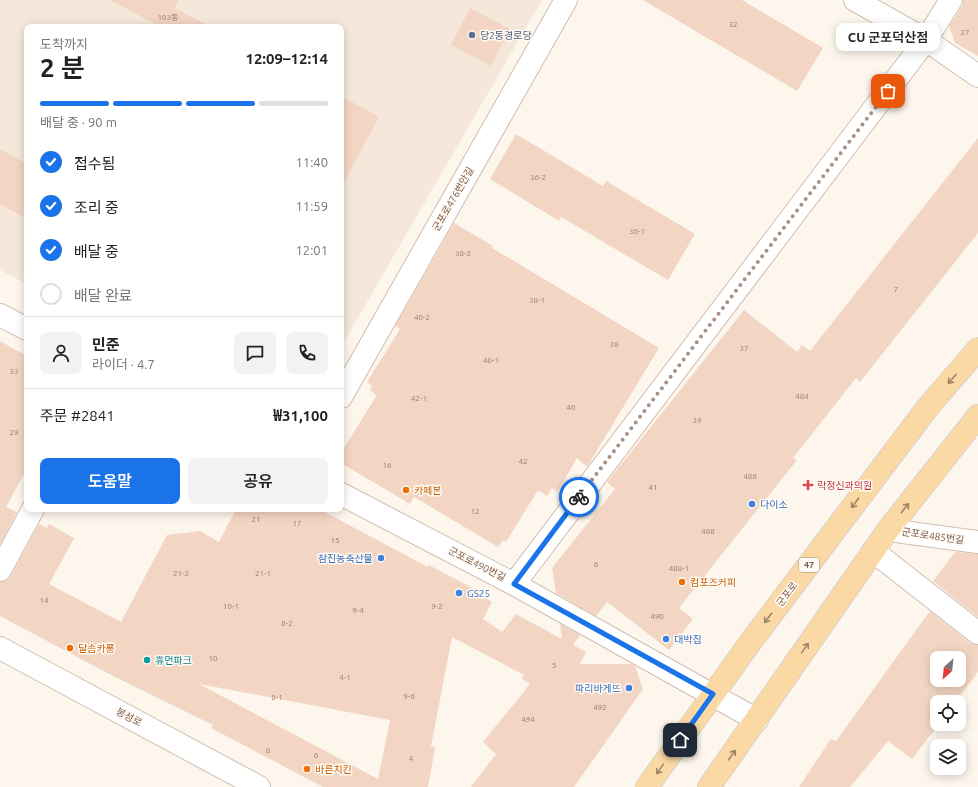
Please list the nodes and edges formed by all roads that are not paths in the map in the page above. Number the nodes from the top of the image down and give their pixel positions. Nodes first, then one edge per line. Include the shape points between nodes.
1 (566, 0) edge
2 (855, 0) edge
3 (951, 0) edge
4 (926, 40) junction
5 (978, 76) edge
6 (0, 315) edge
7 (24, 327) edge
8 (978, 349) edge
9 (344, 392) edge
10 (978, 416) edge
11 (344, 496) edge
12 (31, 512) edge
13 (888, 530) junction
14 (978, 542) edge
15 (873, 551) junction
16 (0, 570) edge
17 (514, 584) junction
18 (978, 633) edge
19 (0, 648) edge
20 (713, 694) junction
21 (757, 720) junction
22 (259, 787) edge
23 (647, 787) edge
24 (709, 787) edge

1 - 9 street, 군포로476번안길
2 - 4 street
3 - 4 street
4 - 5 street
4 - 17 street
6 - 7 street
8 -> 20 main road, 군포로 / 47 via 928,407
13 -> 10 main road
11 - 17 street, 군포로490번길
12 - 16 street
13 - 14 street, 군포로485번길
13 - 15 main road
15 - 18 street
21 -> 15 main road
17 - 20 street, 군포로490번길
19 - 22 street, 봉성로
20 - 21 street, 군포로490번길
20 -> 23 main road, 군포로 / 47
24 -> 21 main road

